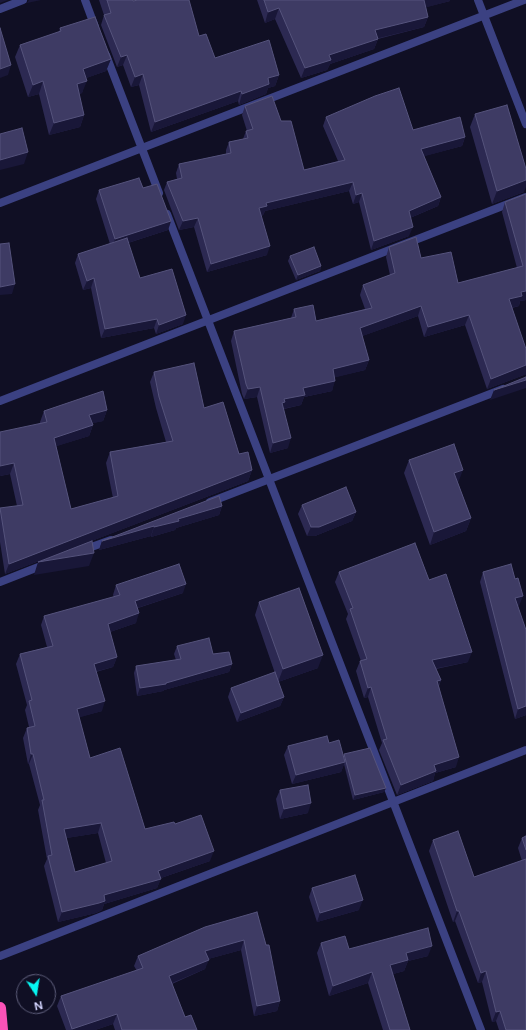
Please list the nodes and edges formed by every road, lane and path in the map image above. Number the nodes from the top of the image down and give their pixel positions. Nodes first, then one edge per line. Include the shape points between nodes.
1 (23, 0) edge
2 (85, 0) edge
3 (478, 0) edge
4 (524, 0) edge
5 (0, 9) edge
6 (484, 16) junction
7 (526, 124) edge
8 (141, 148) junction
9 (526, 197) edge
10 (0, 203) edge
11 (208, 320) junction
12 (511, 385) edge
13 (0, 401) edge
14 (269, 479) junction
15 (204, 504) edge
16 (116, 537) edge
17 (73, 554) edge
18 (51, 562) edge
19 (0, 582) edge
20 (526, 750) edge
21 (393, 802) junction
22 (0, 956) edge
23 (0, 1008) edge
24 (2, 1030) edge
25 (481, 1030) edge

1 - 5 street
2 - 8 street
3 - 6 street
4 - 6 street
6 - 7 street
6 - 8 street
8 - 10 street
8 - 11 street
9 - 11 street
11 - 13 street
11 - 14 street
12 - 14 street
14 - 15 street
14 - 21 street
16 - 17 street
18 - 19 street
20 - 21 street
21 - 22 street
21 - 25 street
23 - 24 highway

